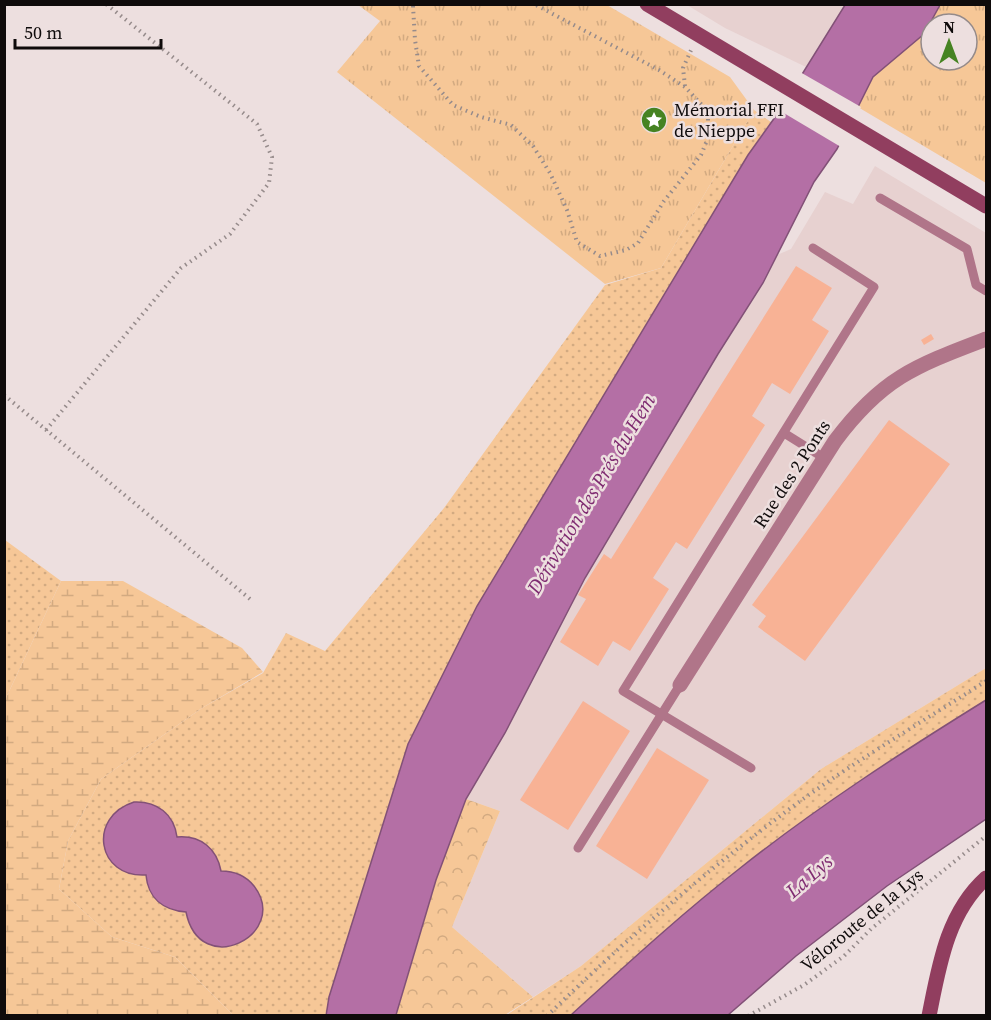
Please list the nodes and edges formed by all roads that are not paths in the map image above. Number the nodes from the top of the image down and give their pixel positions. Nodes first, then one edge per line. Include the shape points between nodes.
1 (647, 4) edge
2 (880, 198) dead end
3 (987, 206) edge
4 (813, 248) dead end
5 (987, 291) edge
6 (987, 339) edge
7 (784, 433) junction
8 (824, 458) junction
9 (680, 685) joint
10 (661, 714) junction
11 (751, 768) dead end
12 (579, 848) dead end
13 (987, 878) edge
14 (929, 1016) edge

1 - 3 main road
2 - 5 lane via 966,249 976,285
4 - 7 lane via 874,287
6 - 8 street, Rue des 2 Ponts via 918,366 885,387 858,412
7 - 8 lane
7 - 10 lane via 623,691
8 - 9 street, Rue des 2 Ponts
9 - 10 lane
10 - 11 lane
10 - 12 lane
13 - 14 main road via 968,897 954,921

